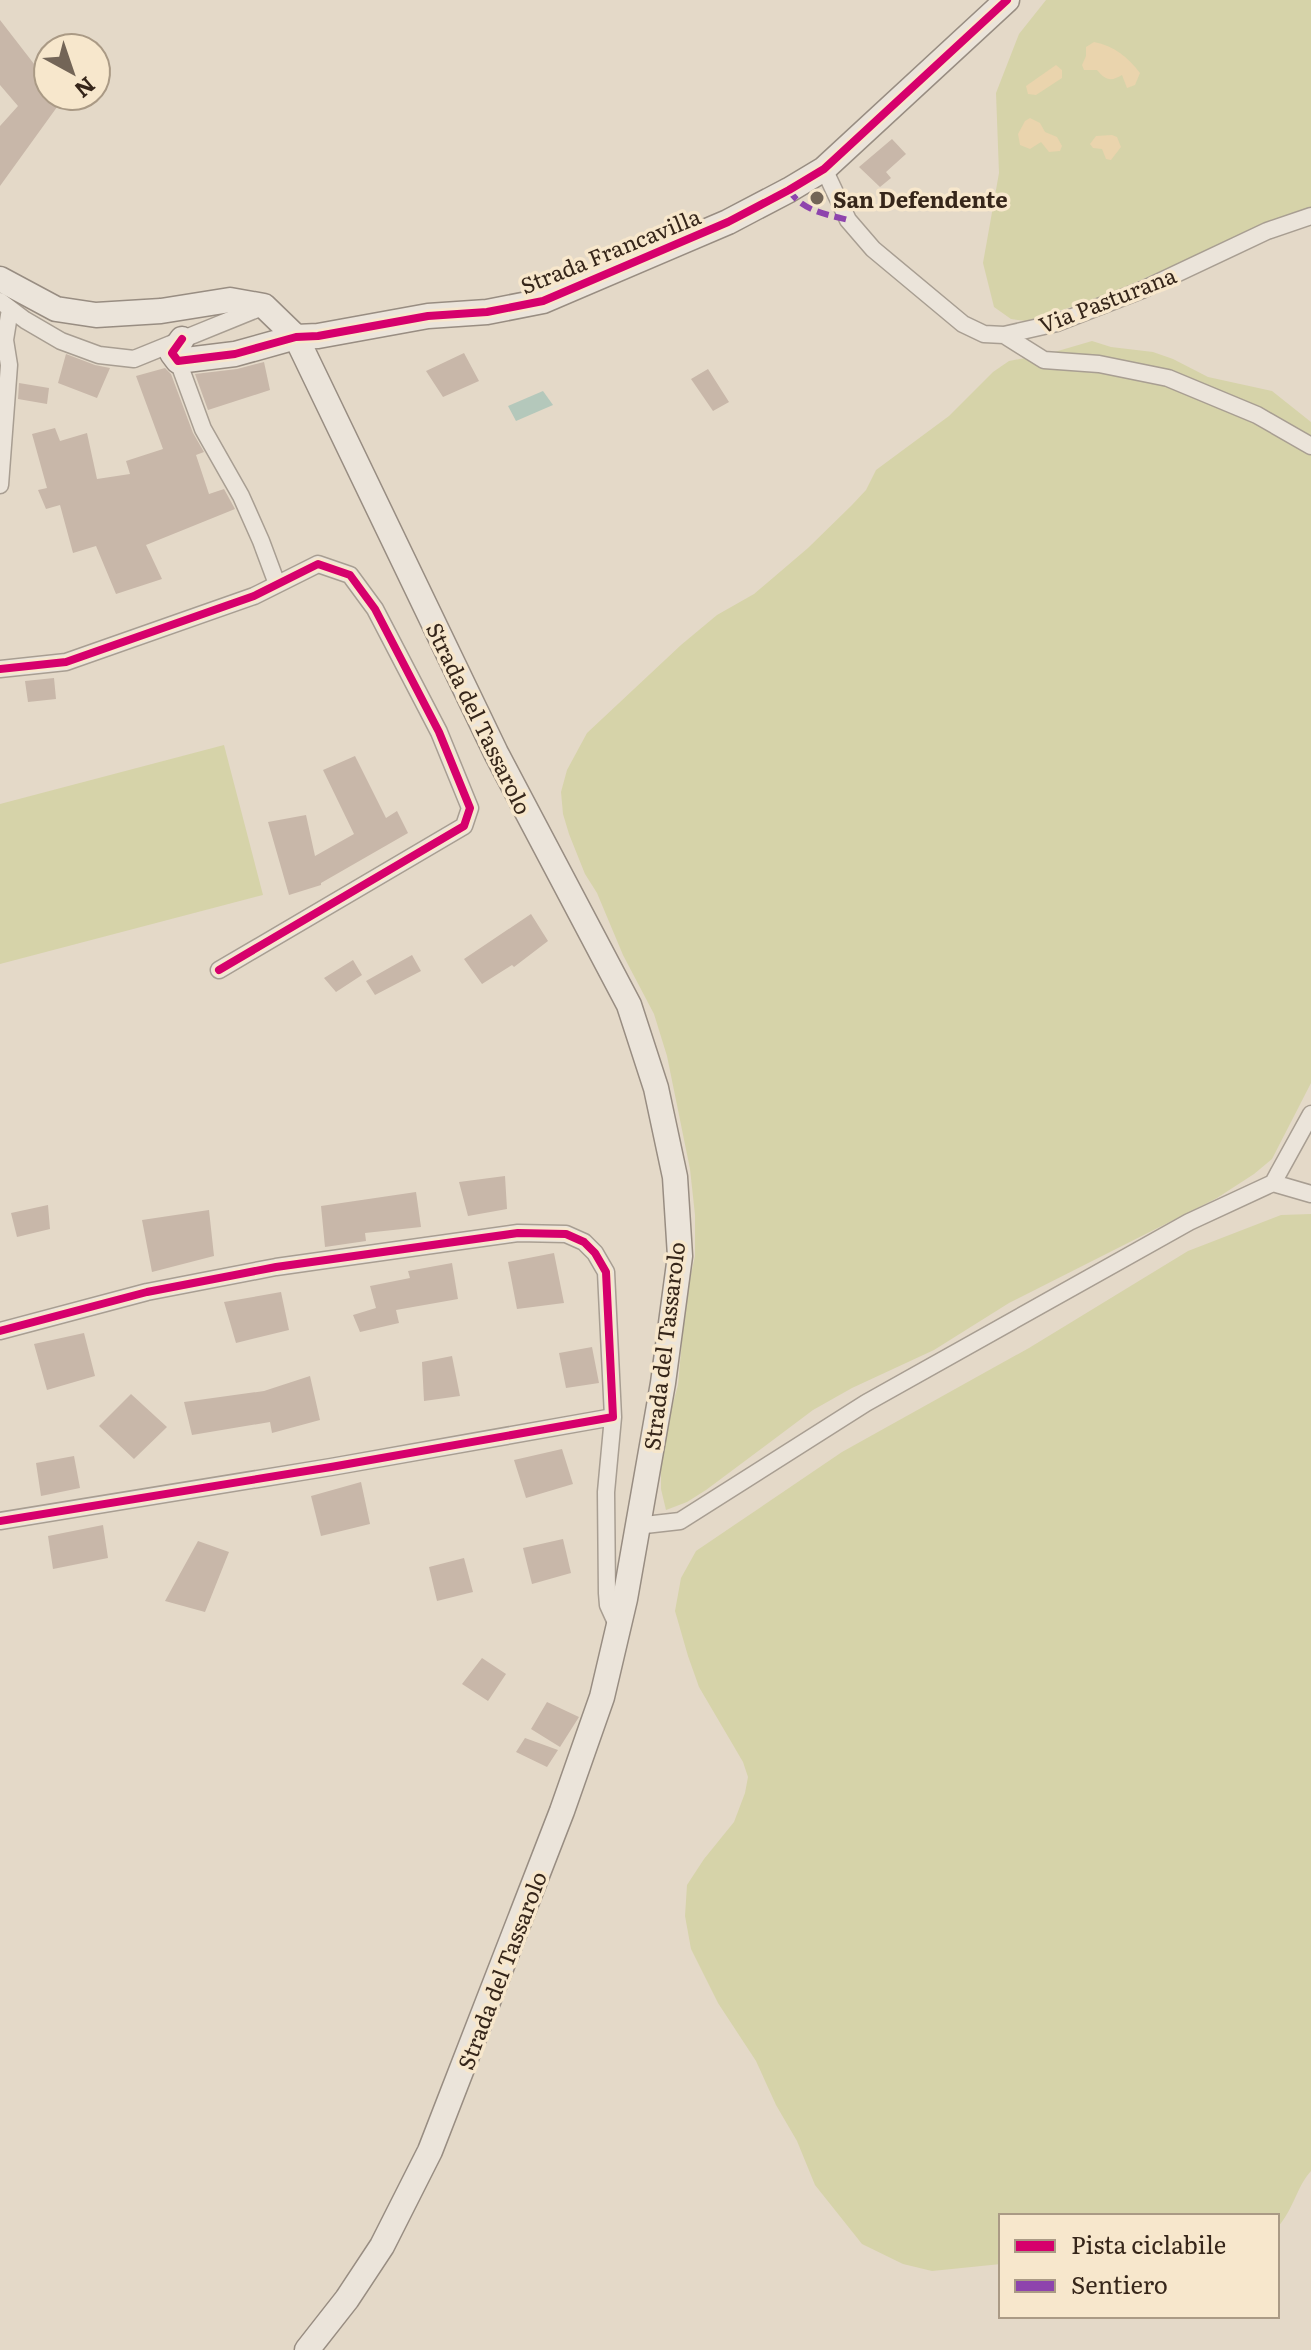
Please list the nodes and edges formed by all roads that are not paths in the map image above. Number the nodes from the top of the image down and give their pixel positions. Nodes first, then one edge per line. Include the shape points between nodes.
1 (1007, 0) edge
2 (824, 169) junction
3 (1311, 216) edge
4 (0, 279) edge
5 (5, 305) edge
6 (264, 306) junction
7 (1004, 335) junction
8 (296, 337) junction
9 (180, 350) junction
10 (1311, 446) edge
11 (0, 485) edge
12 (277, 584) junction
13 (0, 669) edge
14 (219, 970) dead end
15 (1311, 1114) edge
16 (1273, 1183) junction
17 (1311, 1194) edge
18 (0, 1331) edge
19 (613, 1417) junction
20 (0, 1521) edge
21 (636, 1526) junction
22 (618, 1627) junction
23 (307, 2350) edge

1 - 2 main road, Strada Francavilla
2 - 7 street, Via Pasturana via 848,220 873,249 963,324 984,334
2 - 8 main road, Strada Francavilla via 728,222 543,301
3 - 7 street, Via Pasturana via 1057,323
4 - 6 main road via 56,309 96,315 230,300
5 - 9 street via 61,341 99,355 134,359
5 - 11 street via 9,365
6 - 8 main road, Strada del Tassarolo
6 - 9 street
7 - 10 street via 1044,360 1168,378 1257,415
8 - 9 main road, Strada Francavilla via 235,354
8 - 21 main road, Strada del Tassarolo via 496,753 629,1005 656,1088 675,1177 680,1256
9 - 12 street via 203,429 245,506
12 - 13 street via 66,662
12 - 14 street via 318,564 350,575 375,609 439,732 470,808 464,826
15 - 16 street
16 - 17 street
16 - 21 street via 1189,1222 866,1403 680,1521
18 - 19 street via 147,1292 276,1267 518,1233 566,1234 584,1242 606,1272
19 - 20 street
19 - 22 street via 606,1492 607,1593
21 - 22 main road, Strada del Tassarolo
22 - 23 main road, Strada del Tassarolo via 602,1697 562,1811 430,2151 382,2246

